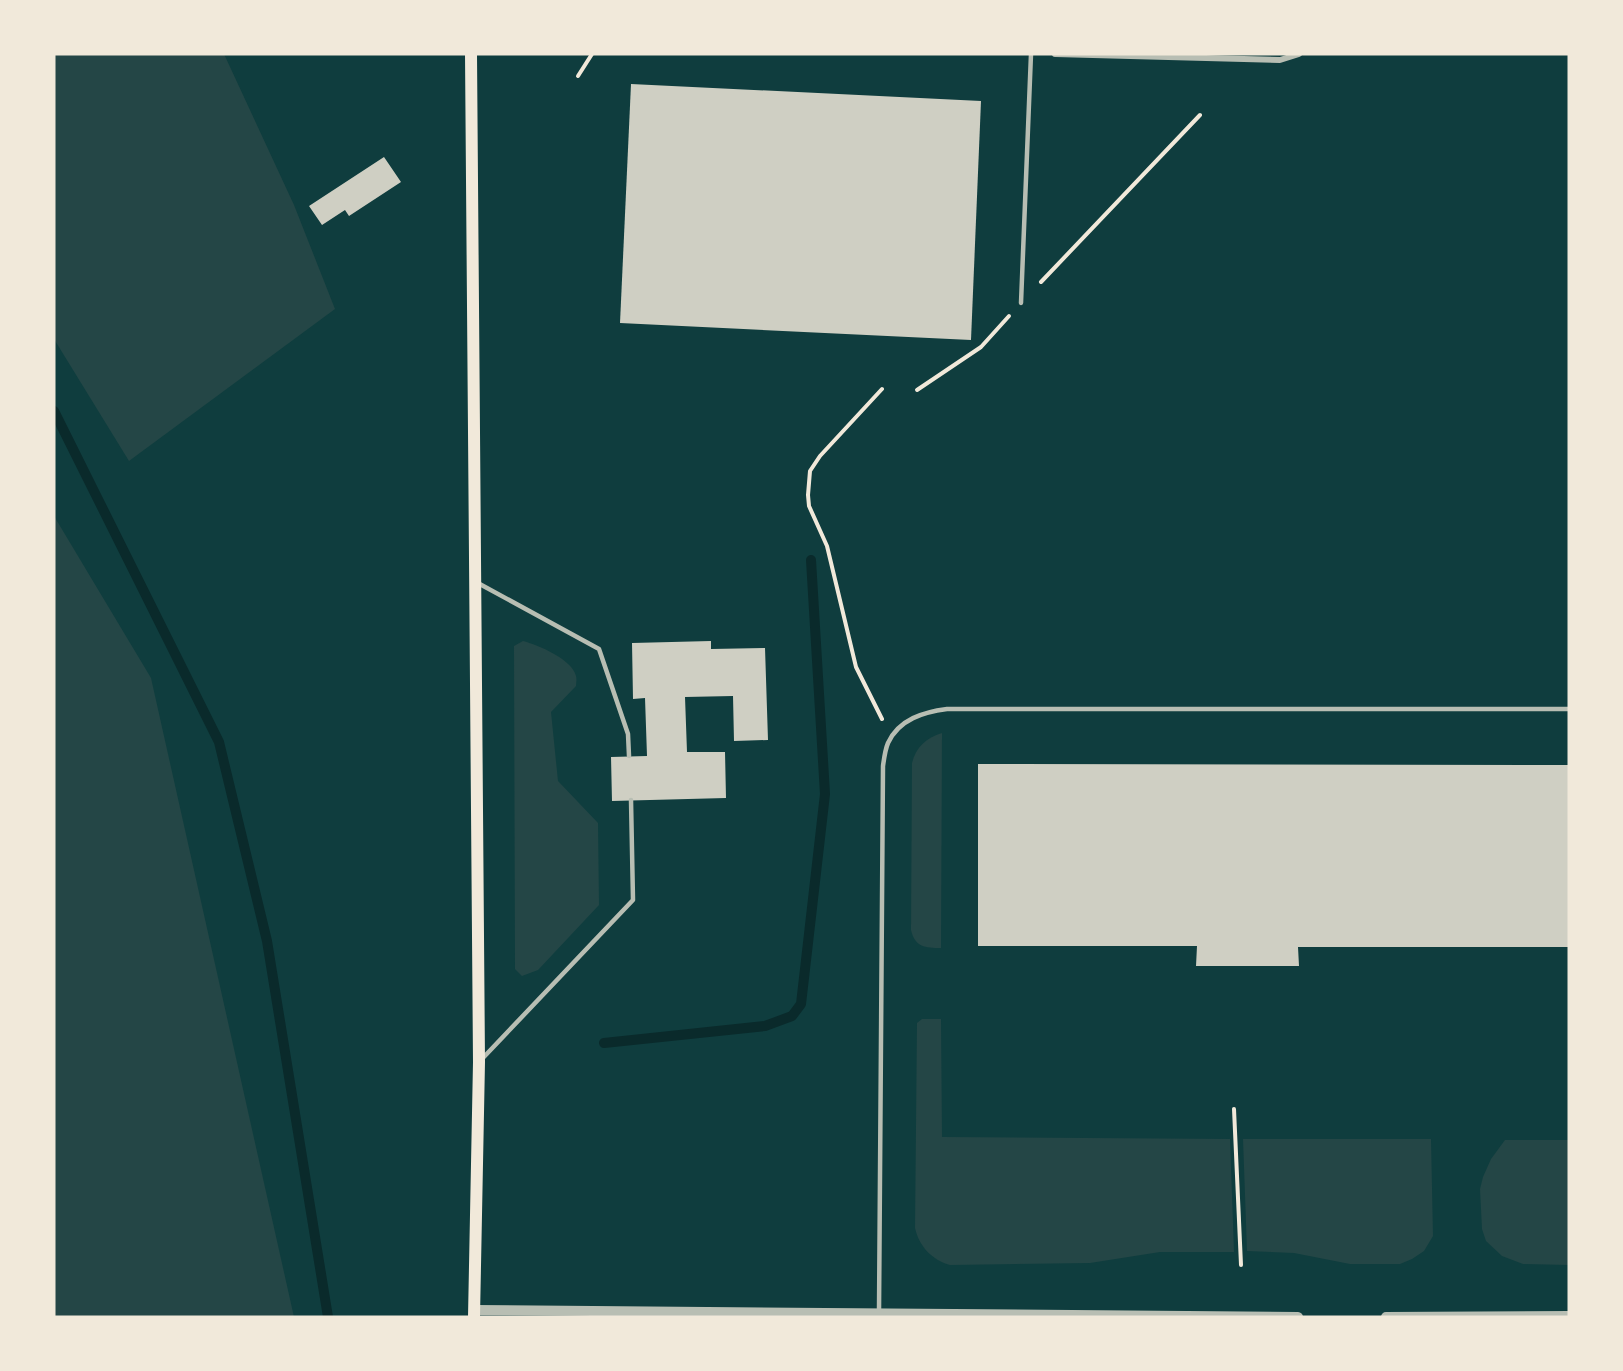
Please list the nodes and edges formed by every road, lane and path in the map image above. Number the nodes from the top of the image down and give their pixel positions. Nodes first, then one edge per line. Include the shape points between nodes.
1 (471, 54) edge
2 (592, 54) edge
3 (1031, 54) edge
4 (1055, 54) edge
5 (1299, 54) edge
6 (578, 76) dead end
7 (1200, 115) dead end
8 (1022, 303) junction
9 (882, 389) dead end
10 (917, 390) dead end
11 (476, 582) junction
12 (1569, 709) edge
13 (888, 743) junction
14 (629, 756) dead end
15 (631, 800) dead end
16 (479, 1062) junction
17 (1234, 1109) dead end
18 (1241, 1265) dead end
19 (475, 1313) edge
20 (879, 1314) junction
21 (1569, 1316) edge
22 (1265, 1317) edge
23 (1298, 1317) edge
24 (1386, 1317) edge

1 - 11 main road
2 - 6 path
3 - 8 lane
4 - 5 street via 1280,60
7 - 8 path
8 - 10 path via 981,347
9 - 13 path via 820,456 808,481 810,506 827,546 856,667 882,721
11 - 14 lane via 599,649 628,734
11 - 16 main road
12 - 13 lane via 947,709 925,712 910,720
13 - 20 lane via 883,766
15 - 16 lane via 633,900
16 - 19 main road
17 - 18 path
19 - 20 street
20 - 22 street
21 - 24 street
22 - 23 street

